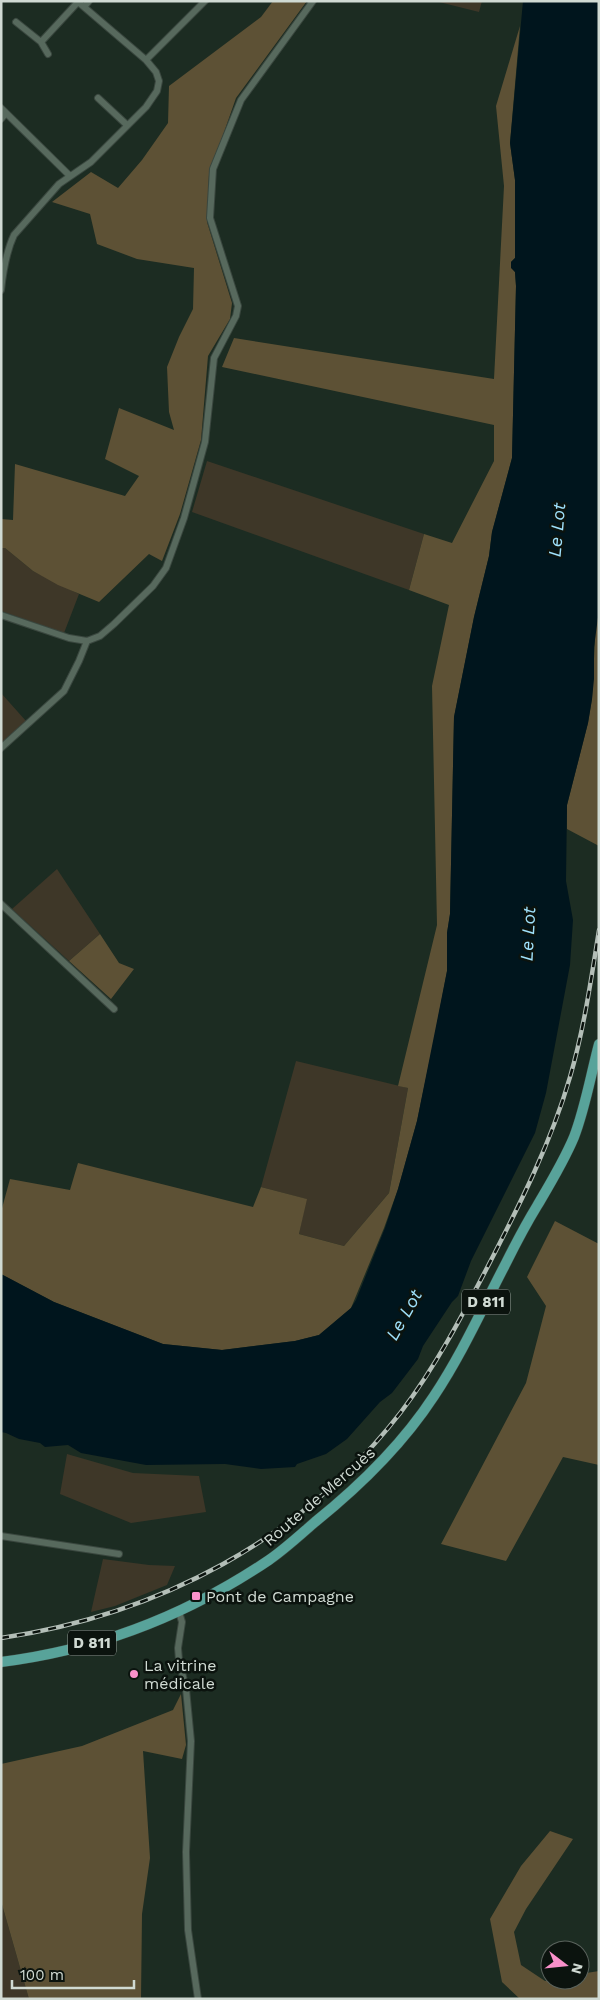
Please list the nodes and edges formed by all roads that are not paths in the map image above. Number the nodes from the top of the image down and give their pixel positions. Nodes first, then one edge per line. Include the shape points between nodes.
1 (89, 1) edge
2 (205, 1) edge
3 (313, 1) edge
4 (77, 2) edge
5 (84, 7) junction
6 (16, 22) dead end
7 (41, 42) junction
8 (48, 54) dead end
9 (146, 60) junction
10 (98, 98) dead end
11 (4, 110) edge
12 (1, 119) edge
13 (128, 125) junction
14 (70, 176) junction
15 (2, 274) edge
16 (1, 290) edge
17 (1, 615) edge
18 (87, 641) junction
19 (1, 748) edge
20 (1, 904) edge
21 (114, 1009) dead end
22 (599, 1044) edge
23 (1, 1536) edge
24 (119, 1554) dead end
25 (179, 1612) junction
26 (1, 1662) edge
27 (198, 1999) edge

1 - 5 street
2 - 9 street
3 - 18 street via 241,100 213,169 210,218 238,306 214,358 205,442 181,526 166,568 153,586 100,636
4 - 5 street
4 - 7 street
5 - 9 street
6 - 7 street
7 - 8 street
9 - 13 street via 156,72 159,81 157,91
10 - 13 street
11 - 12 street
11 - 14 street
13 - 14 street via 91,162
14 - 15 street via 14,235
15 - 16 street
17 - 18 street
18 - 19 street via 64,691
20 - 21 street
22 - 25 main road, Route de Mercuès / D 811 via 575,1136 456,1361 434,1396 374,1470 330,1511 271,1559
23 - 24 street
25 - 26 main road, D 811 via 108,1639 32,1658
25 - 27 street via 182,1622 179,1660 186,1689 191,1741 186,1852 188,1930

